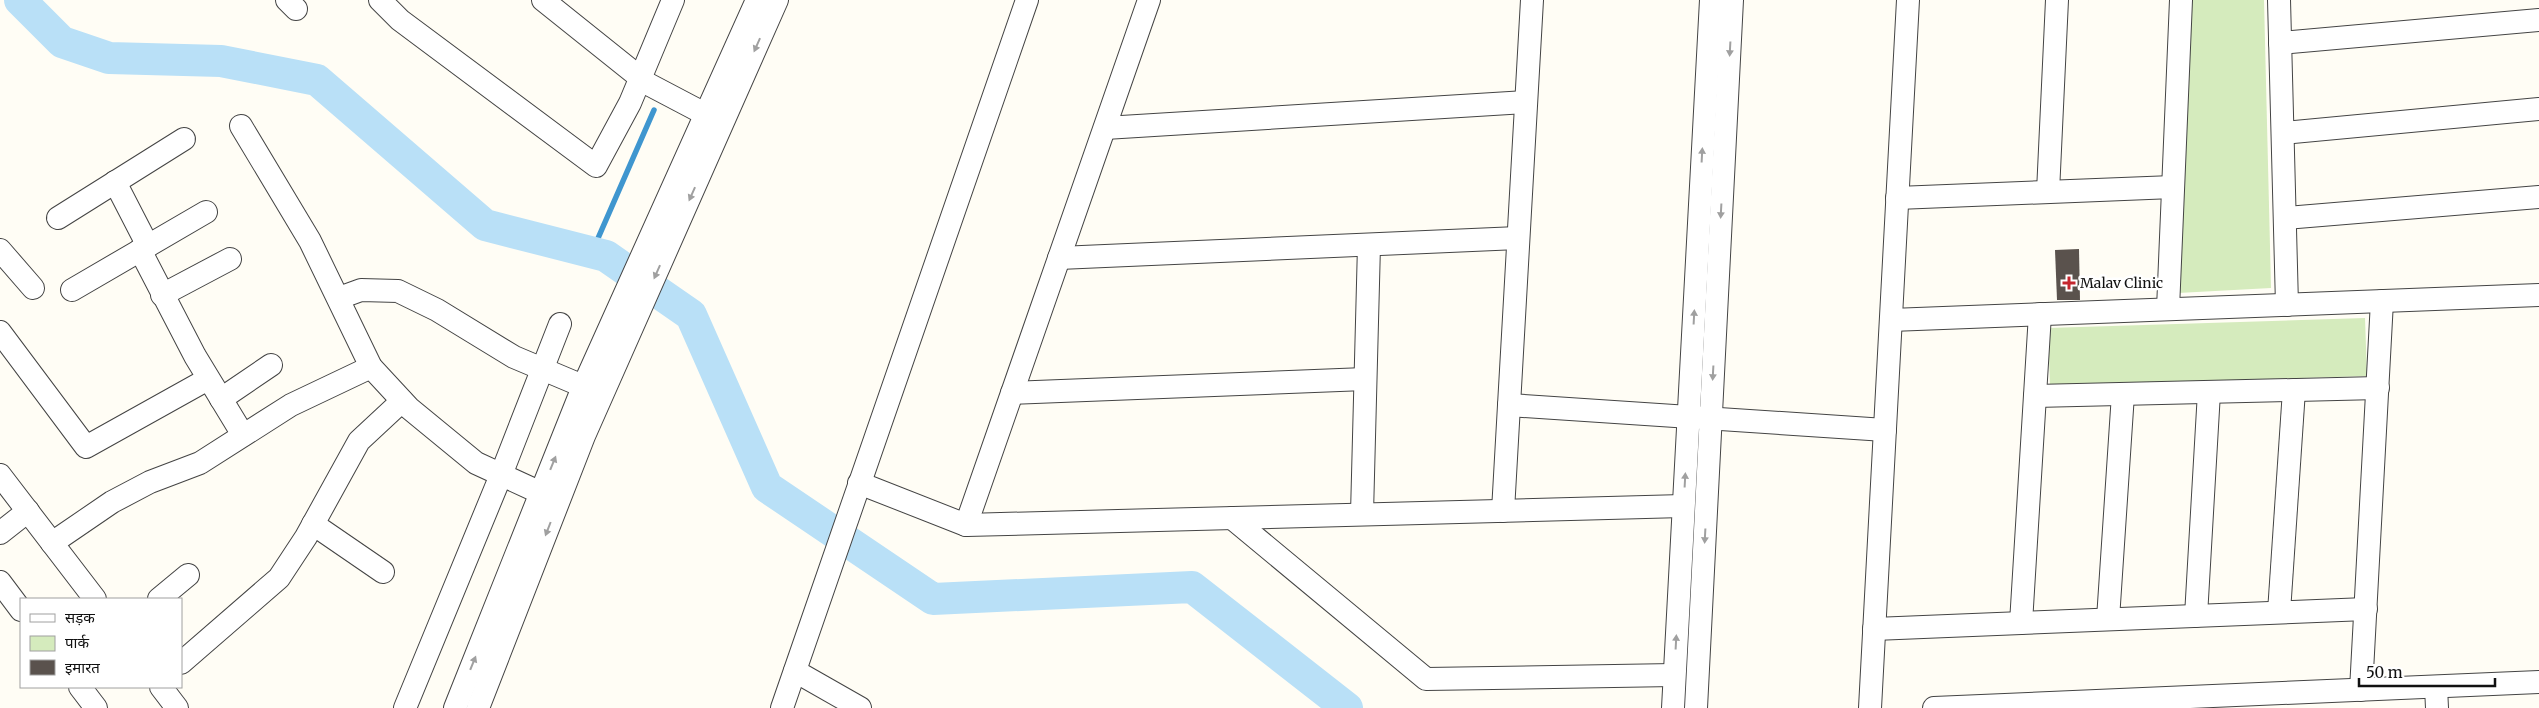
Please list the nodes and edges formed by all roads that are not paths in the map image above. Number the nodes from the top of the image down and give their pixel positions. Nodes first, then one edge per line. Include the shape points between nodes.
1 (380, 0) edge
2 (543, 0) edge
3 (757, 0) edge
4 (777, 0) edge
5 (1027, 0) edge
6 (1149, 0) edge
7 (1532, 0) edge
8 (1711, 0) edge
9 (1732, 0) edge
10 (1908, 0) edge
11 (2057, 0) edge
12 (2181, 0) edge
13 (2279, 0) edge
14 (671, 1) edge
15 (2539, 20) edge
16 (2280, 43) junction
17 (641, 77) junction
18 (1526, 102) junction
19 (2539, 109) edge
20 (706, 114) junction
21 (241, 126) dead end
22 (1105, 128) junction
23 (2283, 133) junction
24 (184, 139) dead end
25 (115, 182) junction
26 (2173, 187) junction
27 (2048, 192) junction
28 (2539, 197) edge
29 (1897, 198) junction
30 (206, 212) dead end
31 (58, 218) dead end
32 (2285, 218) junction
33 (668, 224) junction
34 (1518, 238) junction
35 (1369, 244) junction
36 (144, 248) junction
37 (0, 250) edge
38 (1059, 258) junction
39 (230, 259) dead end
40 (33, 288) dead end
41 (72, 290) dead end
42 (162, 295) junction
43 (2539, 295) edge
44 (339, 298) junction
45 (2382, 301) junction
46 (2287, 305) junction
47 (2168, 309) junction
48 (2040, 314) junction
49 (1891, 320) junction
50 (560, 324) dead end
51 (0, 332) edge
52 (271, 365) dead end
53 (371, 367) junction
54 (542, 369) junction
55 (1366, 378) junction
56 (208, 379) junction
57 (2378, 388) junction
58 (2294, 390) junction
59 (593, 391) junction
60 (2210, 392) junction
61 (1012, 393) junction
62 (2123, 394) junction
63 (2035, 396) junction
64 (221, 399) junction
65 (402, 401) junction
66 (1509, 404) junction
67 (1688, 416) junction
68 (1711, 418) junction
69 (1885, 430) junction
70 (243, 435) junction
71 (0, 475) edge
72 (501, 475) junction
73 (857, 488) junction
74 (541, 493) junction
75 (1683, 506) junction
76 (28, 511) junction
77 (1503, 511) junction
78 (1362, 514) junction
79 (1232, 518) junction
80 (313, 524) junction
81 (966, 525) junction
82 (0, 532) edge
83 (52, 543) junction
84 (384, 572) dead end
85 (188, 575) dead end
86 (0, 582) edge
87 (94, 598) edge
88 (160, 598) edge
89 (12, 609) edge
90 (2366, 609) junction
91 (2280, 612) junction
92 (2196, 616) junction
93 (2108, 619) junction
94 (2021, 623) junction
95 (1874, 628) junction
96 (182, 662) edge
97 (794, 671) junction
98 (1674, 675) junction
99 (2539, 682) edge
100 (81, 688) edge
101 (162, 688) edge
102 (2361, 690) junction
103 (2436, 697) edge
104 (2140, 703) edge
105 (2025, 706) edge
106 (96, 708) edge
107 (177, 708) edge
108 (405, 708) edge
109 (455, 708) edge
110 (478, 708) edge
111 (782, 708) edge
112 (860, 708) edge
113 (1673, 708) edge
114 (1696, 708) edge
115 (1870, 708) edge
116 (1934, 708) edge

1 - 17 street via 400,20 596,166
2 - 17 street
3 - 20 street
4 -> 33 street
5 - 73 street
6 - 22 street
7 - 18 street
67 -> 8 street
9 -> 68 street
10 - 29 street
11 - 27 street
12 - 26 street
13 - 16 street
14 - 17 street
15 - 16 street
16 - 23 street
17 - 20 street via 648,84
18 - 22 street
18 - 34 street
19 - 23 street
20 - 33 street
21 - 44 street via 310,241
22 - 38 street
23 - 32 street
24 - 25 street
25 - 31 street
25 - 36 street
26 - 27 street
26 - 47 street
27 - 29 street
28 - 32 street
29 - 49 street
30 - 36 street
32 - 46 street
33 - 59 street
34 - 35 street
34 - 66 street
35 - 38 street
35 - 55 street
36 - 41 street
36 - 42 street
37 - 40 street
38 - 61 street
39 - 42 street
42 - 56 street
43 - 45 street
44 - 53 street
44 - 54 street via 361,290 398,291 437,310 514,357
45 - 46 street
45 - 57 street
46 - 47 street
47 - 48 street
48 - 49 street
48 - 63 street
49 - 69 street
50 - 54 street
51 - 56 street via 86,447
52 - 64 street
53 - 65 street
53 - 70 street via 291,405
54 - 59 street
54 - 72 street
55 - 61 street
55 - 78 street
56 - 64 street
57 - 58 street
57 - 90 street
58 - 60 street
58 - 91 street
74 -> 59 street
59 -> 110 street via 584,436
60 - 62 street
60 - 92 street
61 - 81 street
62 - 63 street
62 - 93 street
63 - 94 street
64 - 70 street
65 - 72 street via 476,463
65 - 80 street via 359,441
66 - 67 street
66 - 77 street
67 - 68 street
75 -> 67 street
68 - 69 street
68 -> 114 street
69 - 95 street
70 - 83 street via 200,463 150,482 112,502
71 - 76 street
72 - 74 street
72 - 108 street
73 - 81 street
73 - 97 street
109 -> 74 street
75 - 77 street
98 -> 75 street
76 - 82 street
76 - 83 street
77 - 78 street
78 - 79 street
79 - 81 street
79 - 98 street via 1426,679
80 - 84 street
80 - 96 street via 279,578
83 - 87 street
85 - 88 street
86 - 89 street
90 - 91 street
90 - 102 street
91 - 92 street
92 - 93 street
93 - 94 street
94 - 95 street
95 - 115 street
97 - 111 street
97 - 112 street
98 - 113 street
99 - 103 street
100 - 106 street
101 - 107 street
102 - 103 street
102 - 104 street
104 - 105 street
105 - 116 street

